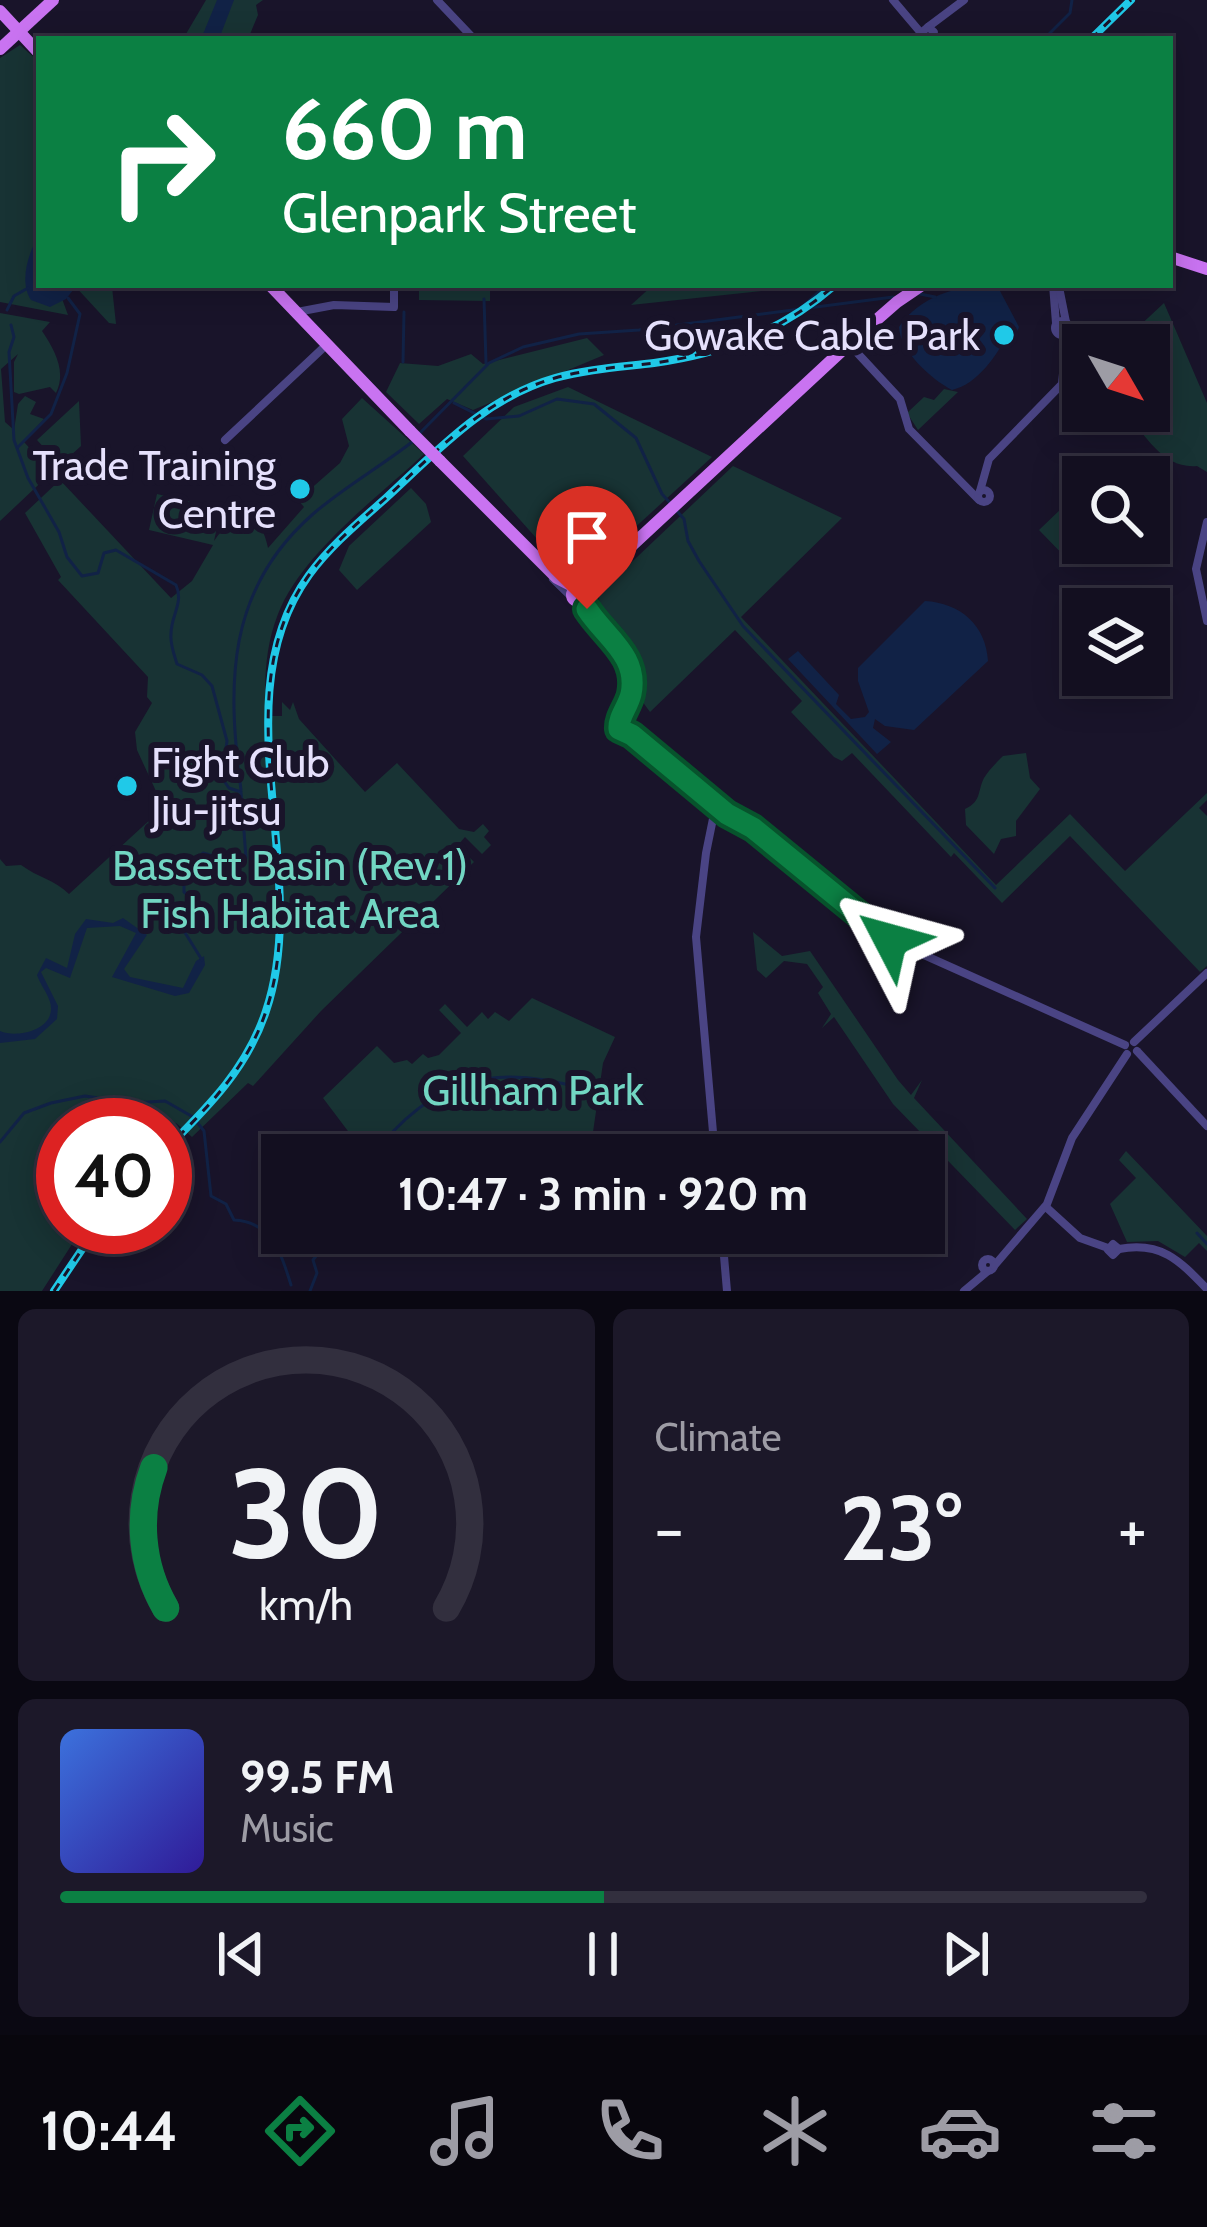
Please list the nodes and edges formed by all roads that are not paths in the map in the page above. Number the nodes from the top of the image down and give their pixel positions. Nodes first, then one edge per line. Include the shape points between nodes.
1 (53, 0) edge
2 (437, 0) edge
3 (893, 0) edge
4 (960, 1) edge
5 (0, 7) edge
6 (18, 32) junction
7 (929, 34) edge
8 (471, 36) edge
9 (0, 49) edge
10 (36, 49) edge
11 (1173, 258) edge
12 (1207, 269) edge
13 (269, 288) edge
14 (394, 288) edge
15 (918, 288) edge
16 (1056, 288) edge
17 (334, 305) junction
18 (296, 315) junction
19 (849, 344) junction
20 (325, 346) junction
21 (225, 440) dead end
22 (1207, 522) edge
23 (504, 525) junction
24 (550, 577) junction
25 (579, 594) junction
26 (594, 620) junction
27 (1207, 621) edge
28 (625, 723) junction
29 (713, 800) junction
30 (706, 853) junction
31 (1207, 973) edge
32 (1131, 1048) junction
33 (1207, 1126) edge
34 (713, 1134) edge
35 (1046, 1207) junction
36 (724, 1254) edge
37 (1207, 1289) edge
38 (727, 1291) edge
39 (964, 1291) edge

1 - 6 main road
2 - 8 street
3 - 7 street
4 - 7 street
5 - 6 main road
6 - 9 main road
6 - 10 main road
11 - 12 main road
13 - 18 main road
14 - 17 street via 394,307
15 - 19 main road
16 - 19 street via 1063,384 996,450 982,491 968,490 909,429 899,398
17 - 18 street
17 - 18 street via 314,303
18 - 20 main road
19 - 25 main road
20 - 21 street
20 - 23 main road, bridge
22 - 27 street via 1196,569
23 - 24 main road
23 - 25 main road
24 - 25 main road
24 - 26 street
25 - 26 street
25 - 28 street via 633,661 639,690
26 - 28 street via 630,669
28 - 29 street
29 - 30 street
29 - 30 street
29 - 32 street via 890,940
30 - 34 street via 696,937
31 - 32 street
32 - 33 street
32 - 35 street via 1072,1138
35 - 37 street via 1080,1238 1165,1251
35 - 39 street
36 - 38 street

